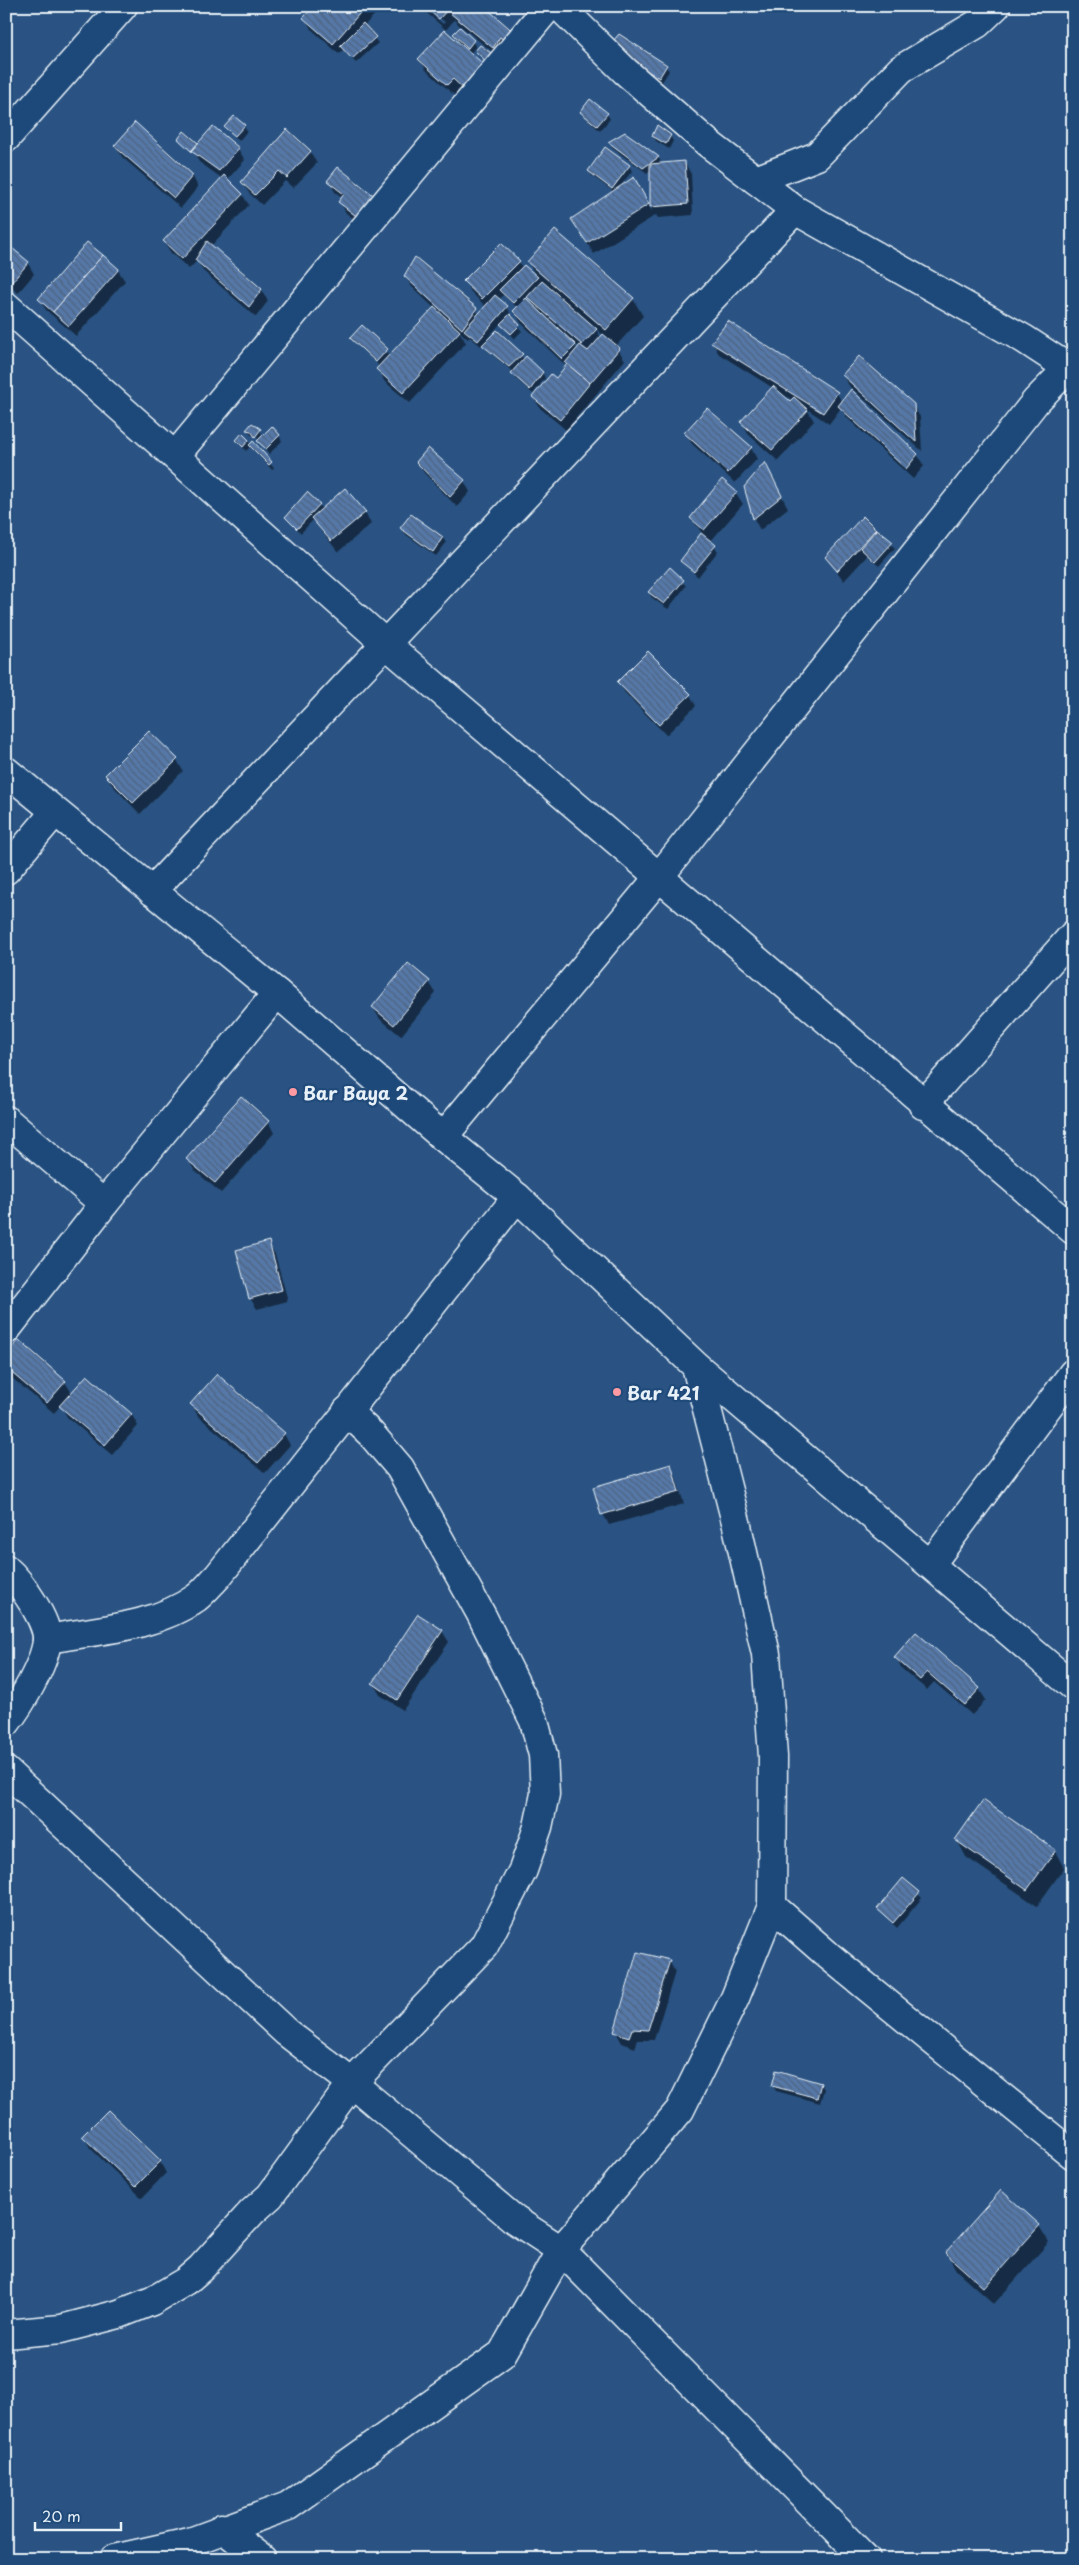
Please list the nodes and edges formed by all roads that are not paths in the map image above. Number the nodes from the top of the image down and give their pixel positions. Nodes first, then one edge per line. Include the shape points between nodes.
1 (123, 6) edge
2 (549, 6) edge
3 (559, 6) edge
4 (996, 6) edge
5 (6, 138) edge
6 (756, 180) junction
7 (795, 210) junction
8 (6, 306) edge
9 (1071, 367) edge
10 (176, 454) junction
11 (386, 644) junction
12 (6, 772) edge
13 (54, 813) junction
14 (6, 870) edge
15 (659, 877) junction
16 (152, 891) junction
17 (1073, 935) edge
18 (277, 993) junction
19 (923, 1104) junction
20 (6, 1120) edge
21 (443, 1137) junction
22 (518, 1197) junction
23 (104, 1204) junction
24 (1073, 1230) edge
25 (6, 1330) edge
26 (696, 1366) junction
27 (1073, 1373) edge
28 (347, 1412) junction
29 (931, 1564) junction
30 (6, 1569) edge
31 (47, 1639) junction
32 (1073, 1686) edge
33 (6, 1723) edge
34 (6, 1770) edge
35 (772, 1906) junction
36 (352, 2083) junction
37 (1073, 2155) edge
38 (561, 2250) junction
39 (6, 2334) edge
40 (222, 2528) junction
41 (114, 2559) edge
42 (262, 2559) edge
43 (866, 2559) edge

1 - 5 street
2 - 10 street
3 - 6 street via 625,71
4 - 6 street via 977,24 902,69 817,156
6 - 7 street
7 - 9 street
7 - 11 street
8 - 10 street
9 - 15 street via 1036,402
10 - 11 street
11 - 15 street
11 - 16 street
12 - 13 street
13 - 14 street
13 - 16 street
15 - 19 street
15 - 21 street
16 - 18 street
17 - 19 street
18 - 21 street
18 - 23 street
19 - 24 street
20 - 23 street
21 - 22 street
22 - 26 street
22 - 28 street
23 - 25 street
26 - 29 street
26 - 35 street via 766,1654 772,1757
27 - 29 street
28 - 31 street via 218,1576 196,1598 149,1621
28 - 36 street via 400,1468 482,1616 534,1721 543,1755 545,1794 523,1870 484,1946
29 - 32 street
30 - 31 street via 34,1602
31 - 33 street via 38,1669
34 - 36 street via 286,2032
35 - 37 street
35 - 38 street via 735,1998 680,2110
36 - 38 street via 515,2220
36 - 39 street via 270,2196 186,2281 152,2301 119,2314 61,2329
38 - 40 street via 502,2354 288,2506
38 - 43 street
40 - 41 street via 190,2542
40 - 42 street

